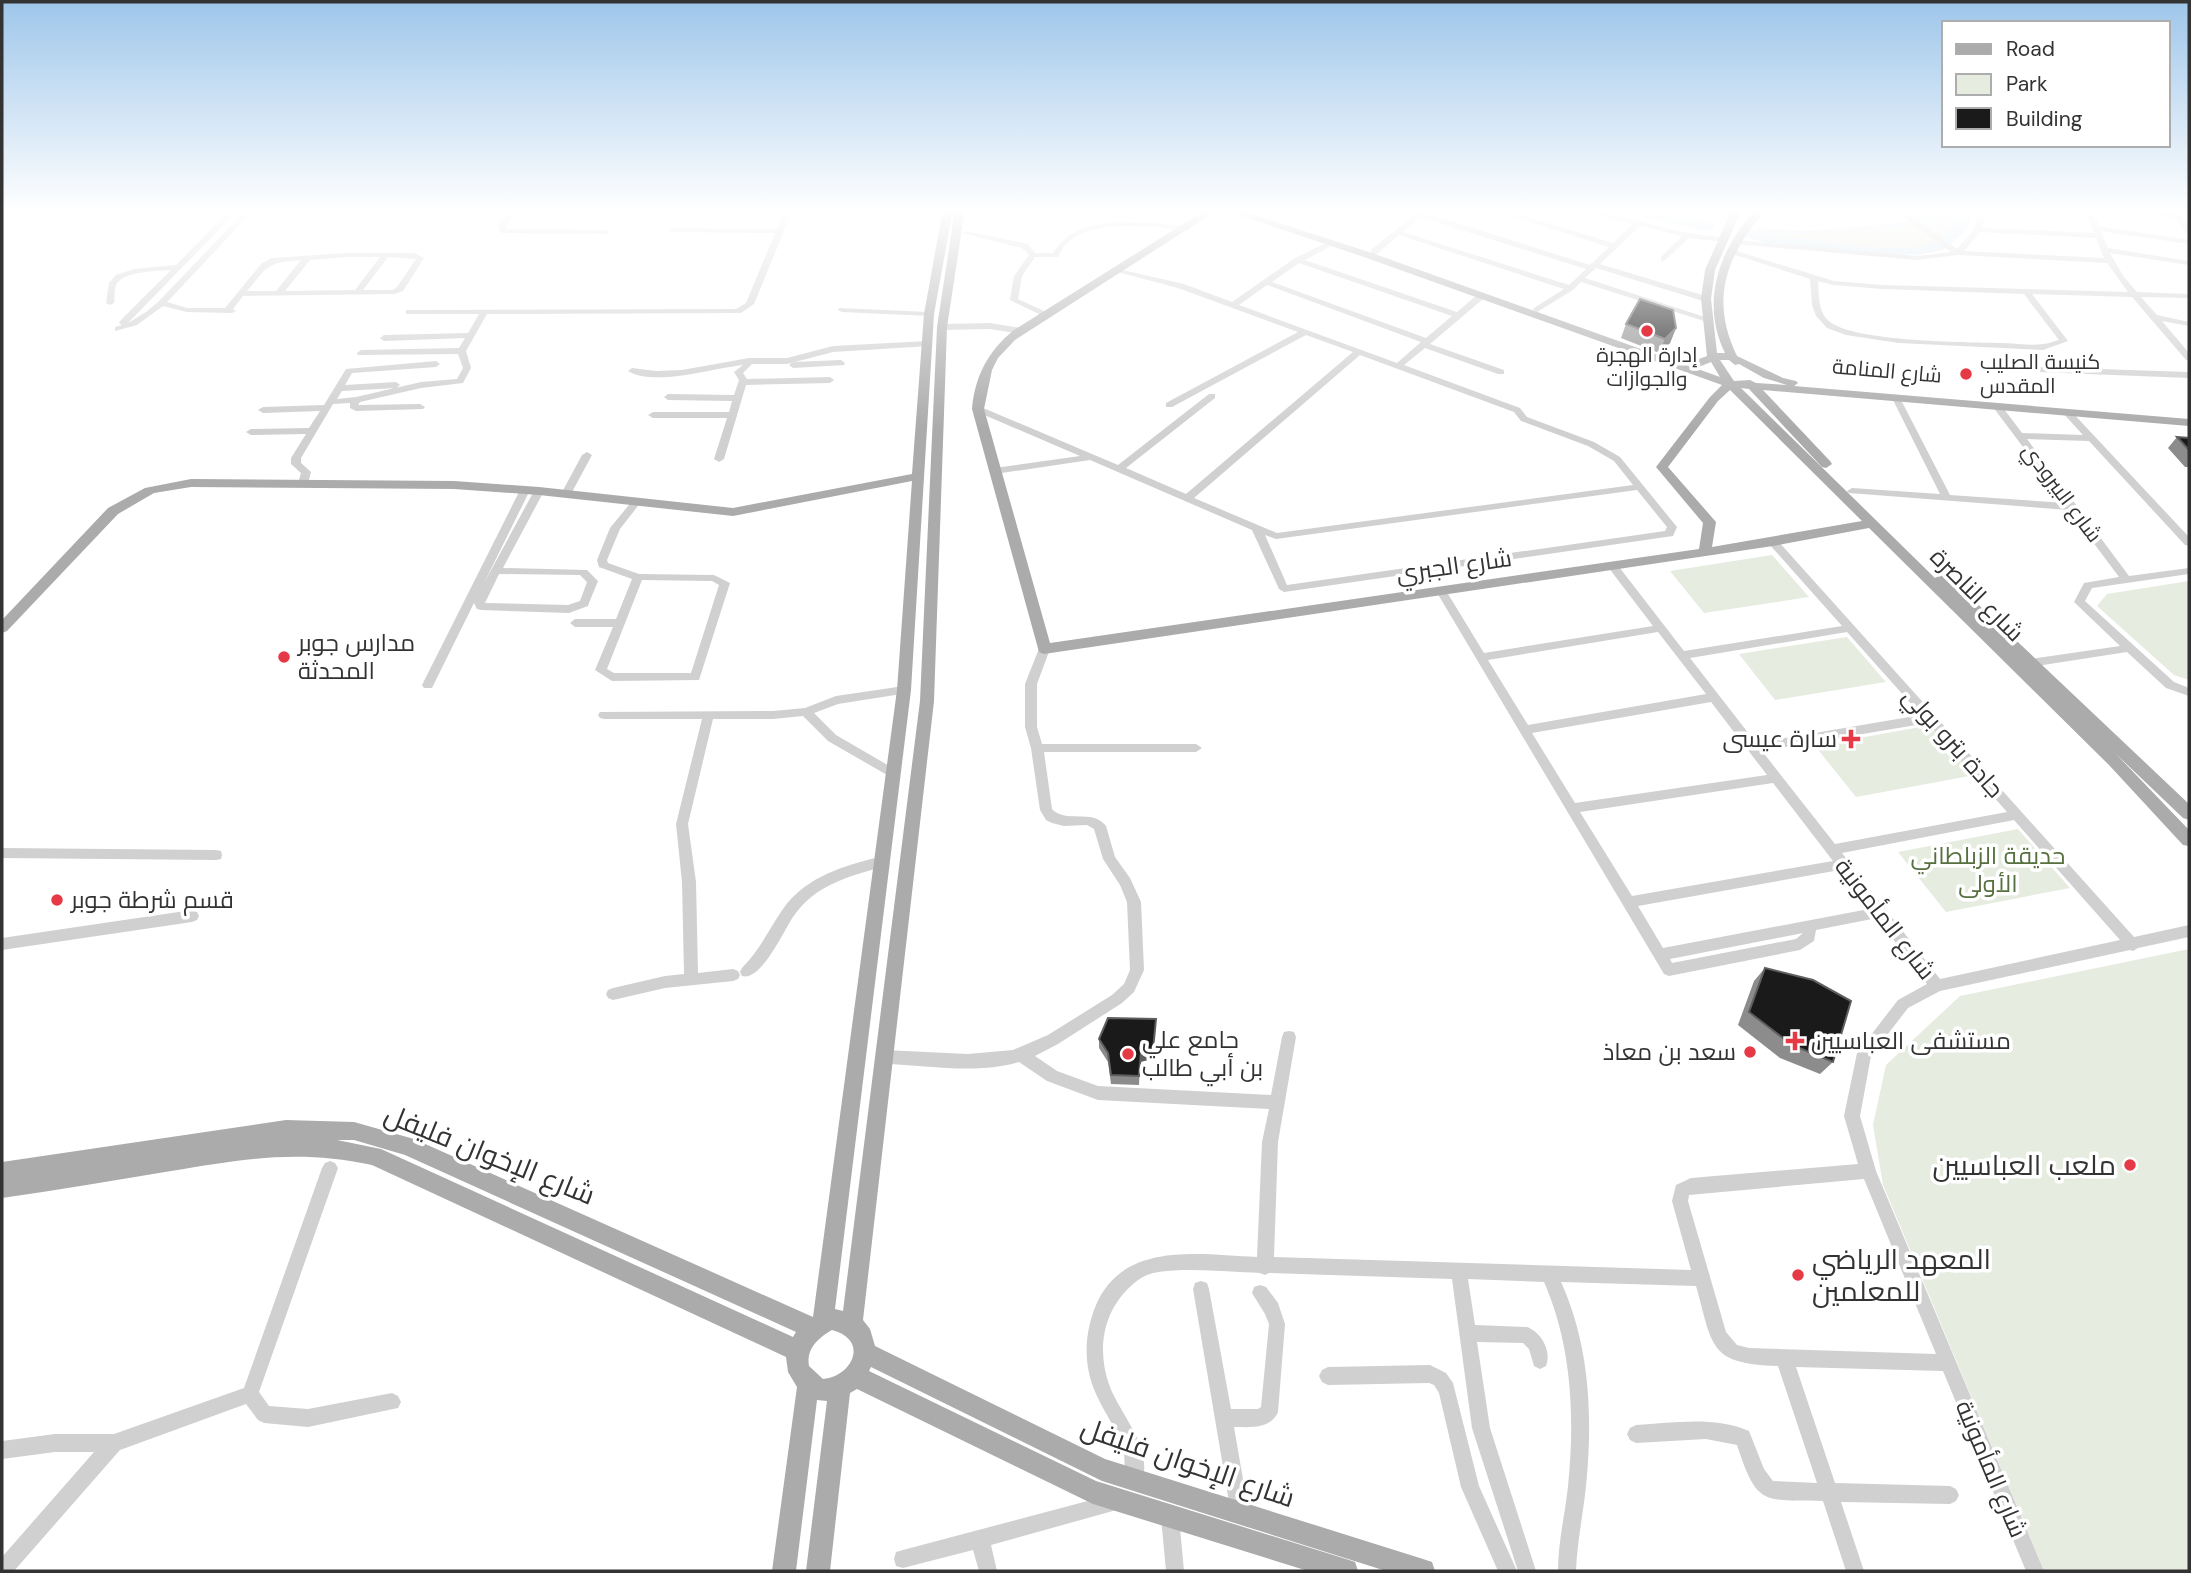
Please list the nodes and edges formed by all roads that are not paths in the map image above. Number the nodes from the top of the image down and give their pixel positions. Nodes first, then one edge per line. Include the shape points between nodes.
1 (114, 282) edge
2 (163, 282) edge
3 (179, 282) edge
4 (251, 282) edge
5 (287, 282) edge
6 (365, 282) edge
7 (403, 282) edge
8 (759, 282) edge
9 (935, 282) edge
10 (936, 282) edge
11 (950, 282) edge
12 (1017, 282) edge
13 (1095, 282) edge
14 (1166, 282) edge
15 (1266, 282) edge
16 (1267, 282) edge
17 (1363, 282) edge
18 (1440, 282) edge
19 (1459, 282) edge
20 (1553, 282) edge
21 (1576, 282) edge
22 (1590, 282) edge
23 (1647, 282) edge
24 (1708, 282) edge
25 (1719, 282) edge
26 (1814, 282) edge
27 (1831, 282) edge
28 (2125, 282) edge
29 (935, 286) junction
30 (1570, 288) junction
31 (2025, 290) junction
32 (357, 293) junction
33 (241, 294) junction
34 (278, 294) junction
35 (2135, 295) junction
36 (2189, 296) edge
37 (1480, 297) junction
38 (1706, 299) junction
39 (110, 303) dead end
40 (163, 304) junction
41 (1233, 305) junction
42 (842, 310) dead end
43 (1537, 310) junction
44 (229, 311) joint
45 (410, 312) dead end
46 (484, 312) junction
47 (929, 314) junction
48 (1045, 315) junction
49 (1457, 315) junction
50 (2153, 317) junction
51 (1707, 319) junction
52 (2189, 324) edge
53 (942, 327) junction
54 (1021, 331) junction
55 (1305, 332) junction
56 (471, 335) junction
57 (384, 338) dead end
58 (1425, 342) junction
59 (927, 344) junction
60 (462, 351) junction
61 (1359, 352) junction
62 (361, 353) dead end
63 (1713, 355) junction
64 (1731, 355) junction
65 (2189, 358) edge
66 (842, 363) dead end
67 (748, 364) junction
68 (436, 365) dead end
69 (1398, 366) junction
70 (2013, 369) dead end
71 (632, 371) dead end
72 (1695, 371) junction
73 (1501, 372) dead end
74 (2189, 375) edge
75 (830, 380) dead end
76 (743, 382) junction
77 (1730, 384) junction
78 (396, 385) dead end
79 (1754, 387) junction
80 (1790, 387) junction
81 (339, 388) junction
82 (1212, 396) dead end
83 (668, 397) dead end
84 (738, 398) junction
85 (1896, 398) junction
86 (1714, 399) junction
87 (356, 400) junction
88 (328, 405) junction
89 (1168, 405) dead end
90 (420, 407) dead end
91 (1998, 407) junction
92 (978, 409) junction
93 (263, 410) dead end
94 (1774, 410) junction
95 (2067, 412) junction
96 (653, 415) dead end
97 (733, 415) junction
98 (2189, 416) edge
99 (2189, 422) edge
100 (313, 431) junction
101 (251, 432) dead end
102 (2020, 436) junction
103 (2091, 438) junction
104 (587, 455) dead end
105 (1092, 457) junction
106 (719, 459) dead end
107 (1119, 469) junction
108 (995, 471) junction
109 (920, 476) junction
110 (303, 484) junction
111 (1640, 487) junction
112 (532, 490) junction
113 (1852, 491) junction
114 (566, 494) junction
115 (1946, 497) junction
116 (1188, 498) junction
117 (636, 502) junction
118 (2073, 507) junction
119 (1871, 523) junction
120 (1256, 527) junction
121 (1773, 542) junction
122 (2189, 543) edge
123 (1705, 552) junction
124 (1612, 565) junction
125 (496, 571) junction
126 (2189, 571) edge
127 (638, 577) junction
128 (2126, 579) junction
129 (1441, 591) junction
130 (575, 623) dead end
131 (619, 623) junction
132 (2, 628) edge
133 (1661, 628) junction
134 (1851, 628) junction
135 (2129, 648) junction
136 (1044, 649) junction
137 (1681, 654) junction
138 (1481, 657) junction
139 (2031, 663) junction
140 (428, 685) dead end
141 (904, 690) junction
142 (2189, 692) edge
143 (1714, 697) junction
144 (806, 712) junction
145 (604, 715) dead end
146 (708, 717) junction
147 (1931, 718) junction
148 (1524, 730) junction
149 (1037, 748) junction
150 (1196, 748) dead end
151 (1753, 748) junction
152 (2114, 761) junction
153 (894, 774) junction
154 (1776, 778) junction
155 (1573, 808) junction
156 (2189, 814) edge
157 (2017, 815) junction
158 (2189, 829) edge
159 (2189, 840) edge
160 (1832, 850) junction
161 (2, 853) edge
162 (216, 855) dead end
163 (883, 862) junction
164 (1843, 864) junction
165 (1629, 902) junction
166 (1880, 912) junction
167 (192, 916) dead end
168 (1810, 926) junction
169 (2189, 931) edge
170 (2, 944) edge
171 (2133, 945) junction
172 (1660, 955) junction
173 (747, 972) dead end
174 (733, 975) dead end
175 (691, 978) junction
176 (1937, 986) junction
177 (613, 993) dead end
178 (1289, 1037) dead end
179 (1021, 1055) junction
180 (884, 1057) junction
181 (1277, 1102) junction
182 (380, 1148) junction
183 (330, 1168) dead end
184 (1868, 1171) junction
185 (2, 1172) edge
186 (29, 1176) junction
187 (2, 1188) edge
188 (1265, 1267) junction
189 (1460, 1272) junction
190 (1549, 1275) junction
191 (1701, 1278) junction
192 (1201, 1289) dead end
193 (1260, 1293) dead end
194 (852, 1324) junction
195 (817, 1325) junction
196 (1467, 1333) junction
197 (799, 1351) junction
198 (865, 1353) junction
199 (1784, 1358) junction
200 (1540, 1360) dead end
201 (1947, 1363) junction
202 (1328, 1376) dead end
203 (848, 1382) junction
204 (808, 1384) junction
205 (250, 1394) junction
206 (392, 1402) dead end
207 (1224, 1418) junction
208 (1636, 1434) dead end
209 (114, 1443) junction
210 (2, 1450) edge
211 (1134, 1481) junction
212 (1829, 1492) junction
213 (1950, 1495) dead end
214 (1118, 1502) junction
215 (1240, 1514) junction
216 (1170, 1517) junction
217 (980, 1538) junction
218 (903, 1559) dead end
219 (2, 1571) edge
220 (784, 1571) edge
221 (818, 1571) edge
222 (988, 1571) edge
223 (1175, 1571) edge
224 (1346, 1571) edge
225 (1423, 1571) edge
226 (1508, 1571) edge
227 (1527, 1571) edge
228 (1567, 1571) edge
229 (1855, 1571) edge
230 (2035, 1571) edge

1 - 39 street
2 - 40 street via 118,329
3 - 40 street
4 - 33 street
5 - 34 street
6 - 32 street
7 - 32 street via 398,290
8 - 46 street via 750,304 738,311
9 - 29 main road
10 - 29 main road
11 - 53 main road
12 - 48 street via 1014,300
13 - 48 main road
14 - 41 street
15 - 41 street
16 - 58 street
17 - 49 street
18 - 37 main road
19 - 43 main road
20 - 30 street
21 - 30 street
22 - 51 street
23 - 38 street
24 - 38 main road
25 - 64 main road, شارع الناصرة via 1719,321
26 - 31 street via 1816,310 1829,326 1848,334 2043,347 2063,341
27 - 31 street
28 - 35 street
29 - 47 main road
30 - 43 street
31 - 35 street
32 - 34 street
33 - 34 street
33 - 44 street
35 - 36 street
35 - 50 street
37 - 49 street
37 - 72 main road
38 - 51 main road
40 - 44 street
41 - 55 street
42 - 47 street
43 - 63 main road via 1677,360 1701,363
45 - 46 street
46 - 56 street
47 - 59 main road
48 - 54 main road
49 - 58 street
50 - 52 street
50 - 65 street
51 - 63 main road
53 - 54 street
53 - 180 main road via 927,701
54 - 92 main road via 1000,348 986,369
55 - 61 street
55 - 89 street
56 - 57 street
56 - 60 street
58 - 69 street
58 - 73 street
59 - 67 street via 839,348 793,360
59 - 109 main road
60 - 62 street
60 - 87 street via 467,368 460,381 413,386
61 - 69 street
61 - 116 street
63 - 64 main road
63 - 77 main road
64 - 79 main road, شارع الناصرة
64 - 80 main road, شارع المنامة
66 - 67 street
67 - 71 street via 682,373
67 - 76 street via 738,372
68 - 81 street via 353,369
69 - 111 street via 1517,410 1524,419 1591,444 1617,459
70 - 74 street
72 - 77 main road
72 - 86 main road via 1710,383
75 - 76 street
76 - 84 street
77 - 79 main road, شارع المنامة
77 - 86 main road
77 - 119 main road, شارع الناصرة
78 - 81 street
79 - 80 main road, شارع المنامة
79 - 94 main road, شارع الناصرة
80 - 85 main road, شارع المنامة
80 - 94 main road
80 - 98 main road, شارع المنامة
81 - 88 street
82 - 107 street
83 - 84 street
84 - 97 street
85 - 91 main road, شارع المنامة
85 - 115 street
86 - 123 main road via 1662,467 1710,522
87 - 88 street
87 - 90 street via 356,408
88 - 93 street
88 - 100 street
91 - 95 main road, شارع المنامة
91 - 102 street, شارع البيرودي
92 - 105 street
92 - 108 main road
94 - 113 main road, شارع الناصرة
95 - 99 main road, شارع المنامة
95 - 103 street
96 - 97 street
97 - 106 street
100 - 101 street
100 - 110 street via 295,461 306,472
102 - 103 street
102 - 118 street, شارع البيرودي
103 - 122 street
104 - 114 street
105 - 107 street
105 - 108 street
107 - 116 street
108 - 136 main road
109 - 117 main road via 733,512
109 - 141 main road
110 - 112 main road
110 - 132 main road via 179,484 132,498 113,511
111 - 120 street via 1276,536
111 - 120 street via 1672,527 1669,534 1284,589
112 - 114 main road
112 - 125 street
112 - 140 street
113 - 115 street
113 - 139 main road, شارع الناصرة
114 - 117 main road
115 - 118 street
116 - 120 street
117 - 127 street via 615,528 602,561 609,569
118 - 128 street, شارع البيرودي
119 - 121 main road, شارع الجبري
119 - 152 main road, شارع الناصرة
121 - 123 main road, شارع الجبري
121 - 134 street, جادة بترو بولي
123 - 124 main road, شارع الجبري
124 - 129 main road, شارع الجبري
124 - 133 street, شارع المأمونية
125 - 125 street via 479,602 481,607 578,607 593,581 576,571
126 - 128 street
127 - 131 street
127 - 131 street via 714,578 725,583 698,673 690,678 605,674 602,664
128 - 135 street via 2088,585 2079,602
129 - 136 main road, شارع الجبري
129 - 138 street
130 - 131 street
133 - 137 street, شارع المأمونية
133 - 138 street
134 - 137 street
134 - 147 street, جادة بترو بولي
135 - 139 street
135 - 142 street via 2170,685
136 - 149 street via 1031,684 1031,727
137 - 143 street, شارع المأمونية
138 - 148 street
139 - 156 main road, شارع الناصرة
141 - 144 street via 836,700
141 - 153 main road
143 - 148 street
143 - 151 street, شارع المأمونية
144 - 146 street
144 - 153 street via 832,738
145 - 146 street
146 - 175 street via 682,824
147 - 151 street
147 - 157 street, جادة بترو بولي
148 - 155 street
149 - 150 street
149 - 179 street via 1047,813 1057,820 1097,823 1108,859 1129,889 1134,902 1137,970 1129,988 1117,999
151 - 154 street, شارع المأمونية
152 - 158 main road
152 - 159 main road, شارع الناصرة
153 - 163 main road
154 - 155 street
154 - 160 street, شارع المأمونية
155 - 165 street
157 - 160 street
157 - 171 street, جادة بترو بولي
160 - 164 street, شارع المأمونية
161 - 162 street
163 - 173 street via 841,873 807,892 787,915 769,949
163 - 195 main road
164 - 165 street
164 - 166 street, شارع المأمونية
165 - 172 street
166 - 168 street
166 - 176 street, شارع المأمونية
167 - 170 street
168 - 172 street
168 - 172 street via 1809,937 1800,944 1668,970
169 - 171 street
171 - 176 street
174 - 175 street
175 - 177 street
176 - 184 street, شارع المأمونية via 1903,1004 1864,1054 1852,1116
178 - 181 street
179 - 180 street via 988,1060
179 - 181 street via 1052,1076 1098,1093
180 - 194 main road
181 - 188 street via 1270,1142
182 - 186 main road, شارع الإخوان فليفل via 259,1147
182 - 195 main road, شارع الإخوان فليفل via 407,1146
182 - 197 main road, شارع الإخوان فليفل
183 - 205 street
184 - 191 street via 1686,1187 1680,1200
184 - 201 street, شارع المأمونية
185 - 186 main road, شارع الإخوان فليفل
186 - 187 main road, شارع الإخوان فليفل
188 - 189 street
188 - 211 street via 1148,1266 1118,1284 1103,1304 1096,1368 1109,1404 1130,1436
189 - 190 street
189 - 196 street
190 - 191 street
190 - 228 street via 1566,1312 1579,1393 1579,1459
191 - 199 street via 1724,1345 1740,1356
192 - 207 street
193 - 207 street via 1277,1324 1269,1412 1261,1418
194 - 195 main road via 832,1319
194 - 198 main road via 864,1341
195 - 197 main road via 804,1337
196 - 200 street via 1527,1335 1536,1344
196 - 227 street via 1481,1428
197 - 204 main road via 799,1369
198 - 203 main road
198 - 211 main road, شارع الإخوان فليفل
199 - 201 street
199 - 212 street
201 - 230 street, شارع المأمونية
202 - 226 street via 1430,1374 1440,1379 1447,1389 1470,1487
203 - 204 main road via 822,1390
203 - 214 main road
203 - 221 main road
204 - 220 main road
205 - 206 street via 264,1414 308,1418
205 - 209 street
207 - 215 street
208 - 212 street via 1706,1430 1743,1437 1766,1488
209 - 210 street via 55,1443
209 - 219 street
211 - 215 main road, شارع الإخوان فليفل
212 - 213 street
212 - 229 street
214 - 216 main road
214 - 217 street
215 - 225 main road, شارع الإخوان فليفل
216 - 223 street
216 - 224 main road
217 - 218 street
217 - 222 street

